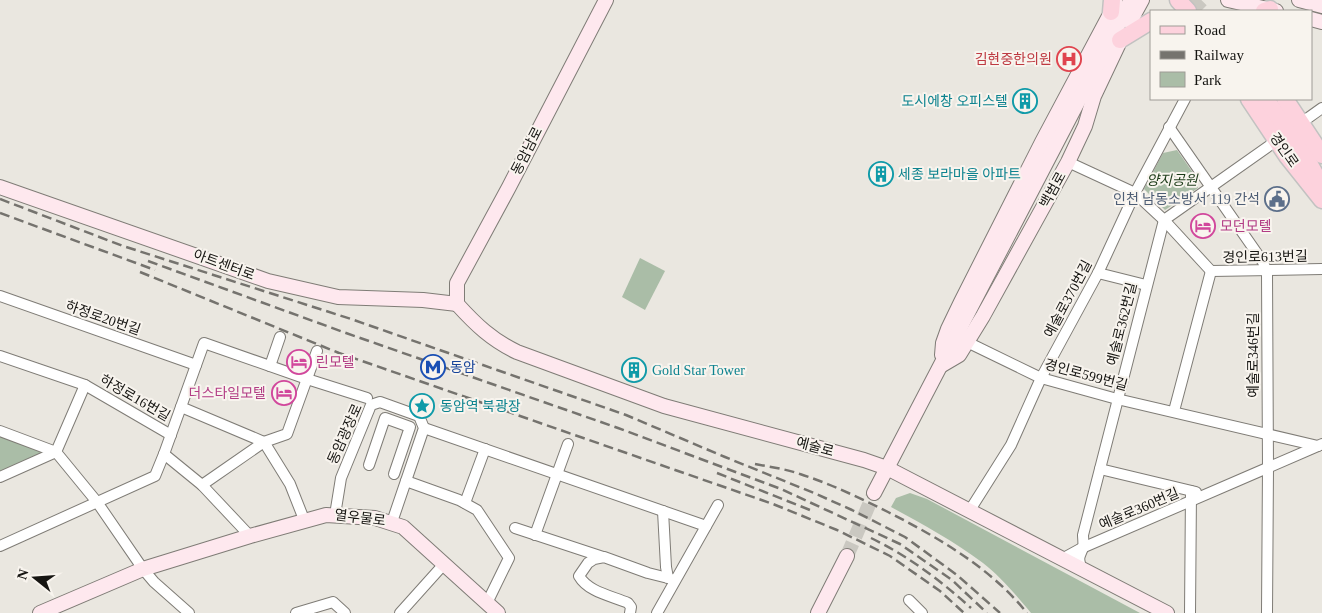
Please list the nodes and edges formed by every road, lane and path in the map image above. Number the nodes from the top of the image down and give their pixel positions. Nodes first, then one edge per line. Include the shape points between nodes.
1 (606, 0) edge
2 (1131, 0) edge
3 (1142, 0) edge
4 (1178, 0) edge
5 (1228, 0) edge
6 (1299, 0) edge
7 (1114, 4) edge
8 (1322, 6) edge
9 (1187, 10) edge
10 (1266, 10) edge
11 (1150, 22) edge
12 (1120, 40) junction
13 (1184, 100) edge
14 (1250, 100) edge
15 (1267, 100) edge
16 (1286, 100) edge
17 (1322, 108) edge
18 (1301, 123) junction
19 (1169, 127) junction
20 (1276, 141) junction
21 (1322, 155) edge
22 (1068, 162) junction
23 (1322, 186) edge
24 (0, 187) edge
25 (1211, 187) junction
26 (1135, 193) junction
27 (1322, 200) edge
28 (1164, 220) junction
29 (1322, 269) edge
30 (1266, 270) junction
31 (1211, 271) junction
32 (1098, 273) junction
33 (1146, 285) junction
34 (0, 296) edge
35 (458, 304) junction
36 (280, 338) dead end
37 (967, 342) junction
38 (317, 351) dead end
39 (0, 356) edge
40 (196, 365) junction
41 (270, 366) junction
42 (941, 366) junction
43 (1041, 378) junction
44 (307, 379) junction
45 (85, 385) junction
46 (367, 398) dead end
47 (1117, 399) junction
48 (181, 407) junction
49 (1174, 411) junction
50 (367, 416) junction
51 (383, 422) junction
52 (424, 428) junction
53 (0, 431) edge
54 (1268, 434) junction
55 (171, 435) junction
56 (264, 442) junction
57 (568, 444) dead end
58 (1320, 445) edge
59 (485, 449) junction
60 (402, 450) junction
61 (56, 452) junction
62 (164, 454) junction
63 (369, 465) dead end
64 (411, 467) junction
65 (888, 468) junction
66 (1268, 468) junction
67 (1100, 469) junction
68 (394, 474) dead end
69 (558, 474) junction
70 (0, 477) edge
71 (406, 481) junction
72 (202, 485) junction
73 (874, 493) tunnel mouth
74 (1191, 496) junction
75 (97, 502) junction
76 (465, 503) junction
77 (718, 505) dead end
78 (970, 510) junction
79 (663, 511) junction
80 (335, 515) junction
81 (304, 522) junction
82 (392, 522) junction
83 (706, 526) junction
84 (515, 528) dead end
85 (535, 535) junction
86 (250, 536) junction
87 (1, 545) edge
88 (1082, 548) junction
89 (847, 556) tunnel mouth
90 (604, 558) junction
91 (1062, 559) junction
92 (444, 564) junction
93 (1081, 568) junction
94 (143, 569) junction
95 (672, 579) junction
96 (909, 600) dead end
97 (488, 603) junction
98 (183, 611) edge
99 (40, 613) edge
100 (296, 613) edge
101 (346, 613) edge
102 (400, 613) edge
103 (498, 613) edge
104 (630, 613) edge
105 (657, 613) edge
106 (818, 613) edge
107 (922, 613) edge
108 (1167, 613) edge
109 (1190, 613) edge
110 (1267, 613) edge

1 - 35 main road, 동암남로 via 457,283
2 - 42 main road, 백범로
3 - 12 main road, 백범로
4 - 9 main road
5 - 10 main road
6 - 8 main road
7 - 42 main road, 백범로 via 948,329
11 - 12 main road
12 - 22 main road, 백범로
13 - 19 street, 예술로370번길
14 - 20 main road, 경인로
15 - 23 main road, 경인로
16 - 18 main road, 경인로
17 - 18 street
18 - 21 main road, 경인로
19 - 25 street, 예술로346번길
19 - 26 street, 예술로370번길
20 - 25 street
20 - 27 main road, 경인로
22 - 26 street, 경인로613번길
22 - 37 main road, 백범로
24 - 35 main road, 아트센터로 via 268,281 338,297
25 - 28 street
25 - 30 street, 예술로346번길
26 - 28 street, 경인로613번길
26 - 32 street, 예술로370번길
28 - 31 street, 경인로613번길
28 - 33 street, 예술로362번길
29 - 30 street, 경인로613번길
30 - 31 street, 경인로613번길
30 - 54 street, 예술로346번길
31 - 49 street
32 - 33 street
32 - 43 street, 예술로370번길
33 - 47 street, 예술로362번길
34 - 40 street, 하정로20번길
35 - 65 main road, 예술로 via 486,333 517,352 664,406
36 - 41 street
37 - 42 main road, 백범로 via 959,356
37 - 43 street, 경인로599번길
38 - 44 street
39 - 45 street, 하정로16번길
40 - 41 street via 204,343
40 - 48 street
41 - 44 street
42 - 65 main road, 백범로
43 - 47 street, 경인로599번길
43 - 78 street, 예술로370번길 via 1011,445
44 - 46 street
44 - 56 street via 287,434
45 - 55 street, 하정로16번길
45 - 61 street, 하정로16번길
47 - 49 street, 경인로599번길
47 - 67 street, 예술로362번길
48 - 55 street
48 - 56 street
49 - 54 street, 경인로599번길
50 - 51 street
50 - 52 street, 동암광장로 via 370,405 380,402 419,416
50 - 80 street, 동암광장로 via 341,478
51 - 60 street via 384,418 410,427
51 - 63 street
52 - 59 street
52 - 64 street
53 - 61 street
54 - 58 street, 경인로599번길
54 - 66 street, 예술로346번길
55 - 62 street
56 - 72 street
56 - 81 street via 290,484
57 - 69 street
58 - 66 street, 예술로360번길
59 - 69 street
59 - 76 street
60 - 64 street
60 - 68 street
61 - 70 street
61 - 75 street
62 - 72 street
62 - 75 street via 155,476
64 - 71 street
65 - 73 main road, 백범로
65 - 78 main road, 예술로
66 - 74 street, 예술로360번길 via 1206,495
66 - 110 street, 예술로346번길
67 - 74 street, 예술로360번길
67 - 88 street, 예술로362번길
69 - 79 street
69 - 85 street
71 - 76 street
71 - 82 street
72 - 86 street
74 - 88 street, 예술로360번길
74 - 109 street
75 - 87 street
75 - 94 street
76 - 97 street via 477,510 509,558
77 - 83 street
78 - 91 main road, 예술로
79 - 83 street
79 - 95 street via 666,568
80 - 81 main road, 열우물로
80 - 82 main road, 열우물로
81 - 86 main road, 열우물로
82 - 92 main road, 열우물로 via 403,526
83 - 95 street
84 - 85 street
85 - 90 street
86 - 94 main road, 열우물로
88 - 91 street, 예술로360번길
88 - 93 street, 예술로362번길
89 - 106 main road
90 - 95 street
90 - 104 street via 588,563 579,576 590,588 628,602
91 - 93 main road, 예술로
92 - 97 main road, 열우물로
92 - 102 street
93 - 108 main road, 예술로
94 - 98 street
94 - 99 main road, 열우물로
95 - 105 street
96 - 107 street
97 - 103 main road, 열우물로
100 - 101 street via 333,602

